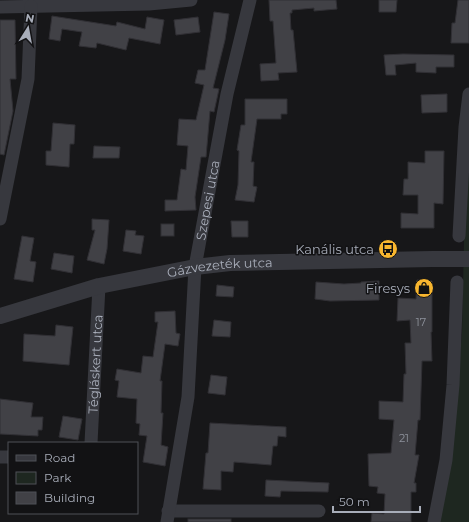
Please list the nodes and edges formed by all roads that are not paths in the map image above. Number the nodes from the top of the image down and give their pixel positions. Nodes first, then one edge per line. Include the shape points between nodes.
1 (191, 0) edge
2 (250, 0) edge
3 (31, 6) junction
4 (0, 7) edge
5 (469, 94) edge
6 (0, 219) edge
7 (459, 236) dead end
8 (445, 258) junction
9 (469, 259) edge
10 (469, 265) edge
11 (195, 267) junction
12 (457, 282) dead end
13 (99, 286) junction
14 (0, 316) edge
15 (91, 442) edge
16 (319, 511) dead end
17 (168, 516) edge
18 (434, 522) edge

1 - 3 street via 149,4
2 - 11 street, Szepesi utca via 227,94
3 - 4 street
3 - 6 street via 28,79
5 - 7 street
8 - 9 street, Gázvezeték utca
8 - 10 street, Gázvezeték utca
8 - 11 street, Gázvezeték utca via 230,263
11 - 13 street, Gázvezeték utca
11 - 17 street, Szepesi utca via 188,397
12 - 18 street via 453,385 446,460
13 - 14 street, Gázvezeték utca
13 - 15 street, Tégláskert utca
16 - 17 street

